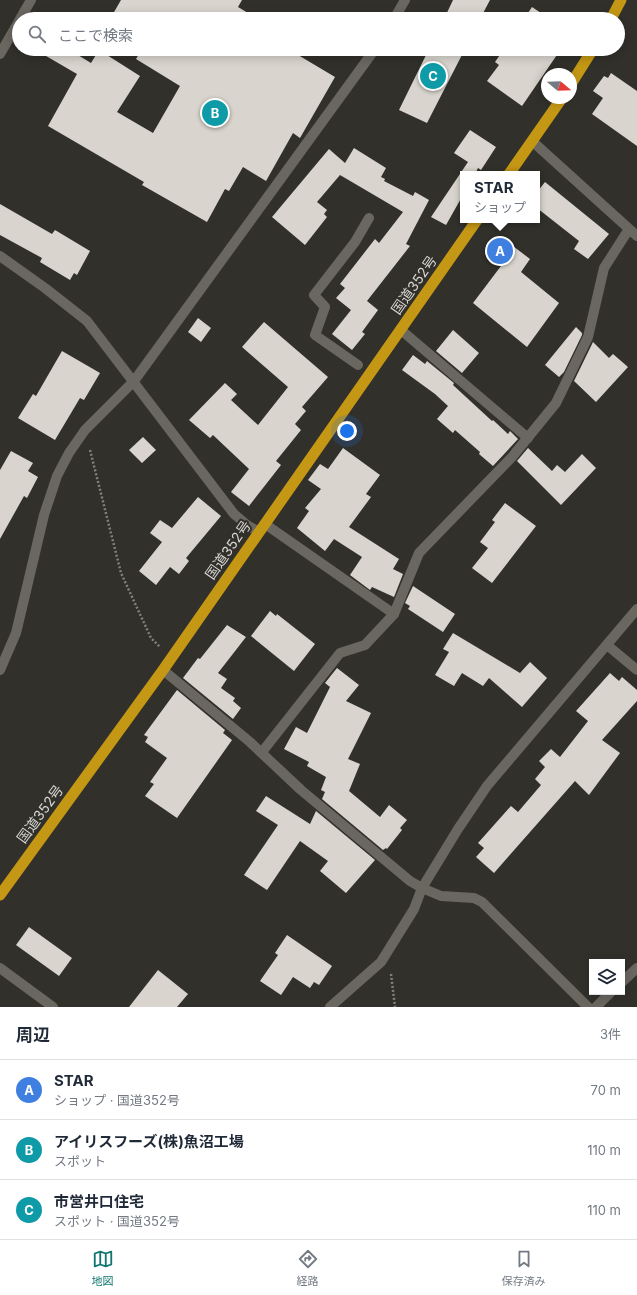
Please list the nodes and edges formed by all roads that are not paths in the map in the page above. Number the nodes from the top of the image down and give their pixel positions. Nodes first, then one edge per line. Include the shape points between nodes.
1 (31, 0) edge
2 (405, 0) edge
3 (621, 0) edge
4 (24, 12) edge
5 (398, 12) edge
6 (615, 12) edge
7 (12, 33) edge
8 (0, 54) edge
9 (370, 56) edge
10 (589, 56) edge
11 (577, 74) edge
12 (558, 104) edge
13 (532, 141) junction
14 (511, 171) edge
15 (369, 218) dead end
16 (475, 223) edge
17 (629, 229) junction
18 (637, 236) edge
19 (0, 256) edge
20 (401, 330) junction
21 (358, 365) dead end
22 (134, 381) junction
23 (528, 438) junction
24 (262, 528) junction
25 (637, 609) edge
26 (394, 614) junction
27 (607, 645) junction
28 (0, 670) edge
29 (163, 670) junction
30 (637, 670) edge
31 (262, 752) junction
32 (422, 888) junction
33 (0, 896) edge
34 (0, 968) edge
35 (637, 968) edge
36 (625, 979) edge
37 (609, 995) edge
38 (53, 1007) edge
39 (330, 1007) edge
40 (588, 1007) edge
41 (596, 1007) edge

1 - 4 street
2 - 5 street
3 - 6 highway
7 - 8 street
9 - 22 street
10 - 11 highway
12 - 13 highway
13 - 14 highway
13 - 17 street
15 - 21 street via 355,242 314,295 325,306 315,335
16 - 20 highway, 国道352号
17 - 18 street
17 - 23 street via 604,268 585,344 556,403
19 - 22 street via 87,321
20 - 23 street
20 - 24 highway, 国道352号
22 - 24 street via 234,514 247,525
22 - 28 street via 85,430 56,476 16,633
23 - 26 street via 419,553
24 - 26 street
24 - 29 highway, 国道352号
25 - 27 street
26 - 31 street via 365,645 340,653
27 - 30 street
27 - 32 street via 487,786
29 - 31 street
29 - 33 highway, 国道352号
31 - 32 street via 301,790 410,881
32 - 39 street via 414,909 381,962
32 - 40 street via 441,896 474,898 482,902
34 - 38 street
35 - 36 street
37 - 41 street

